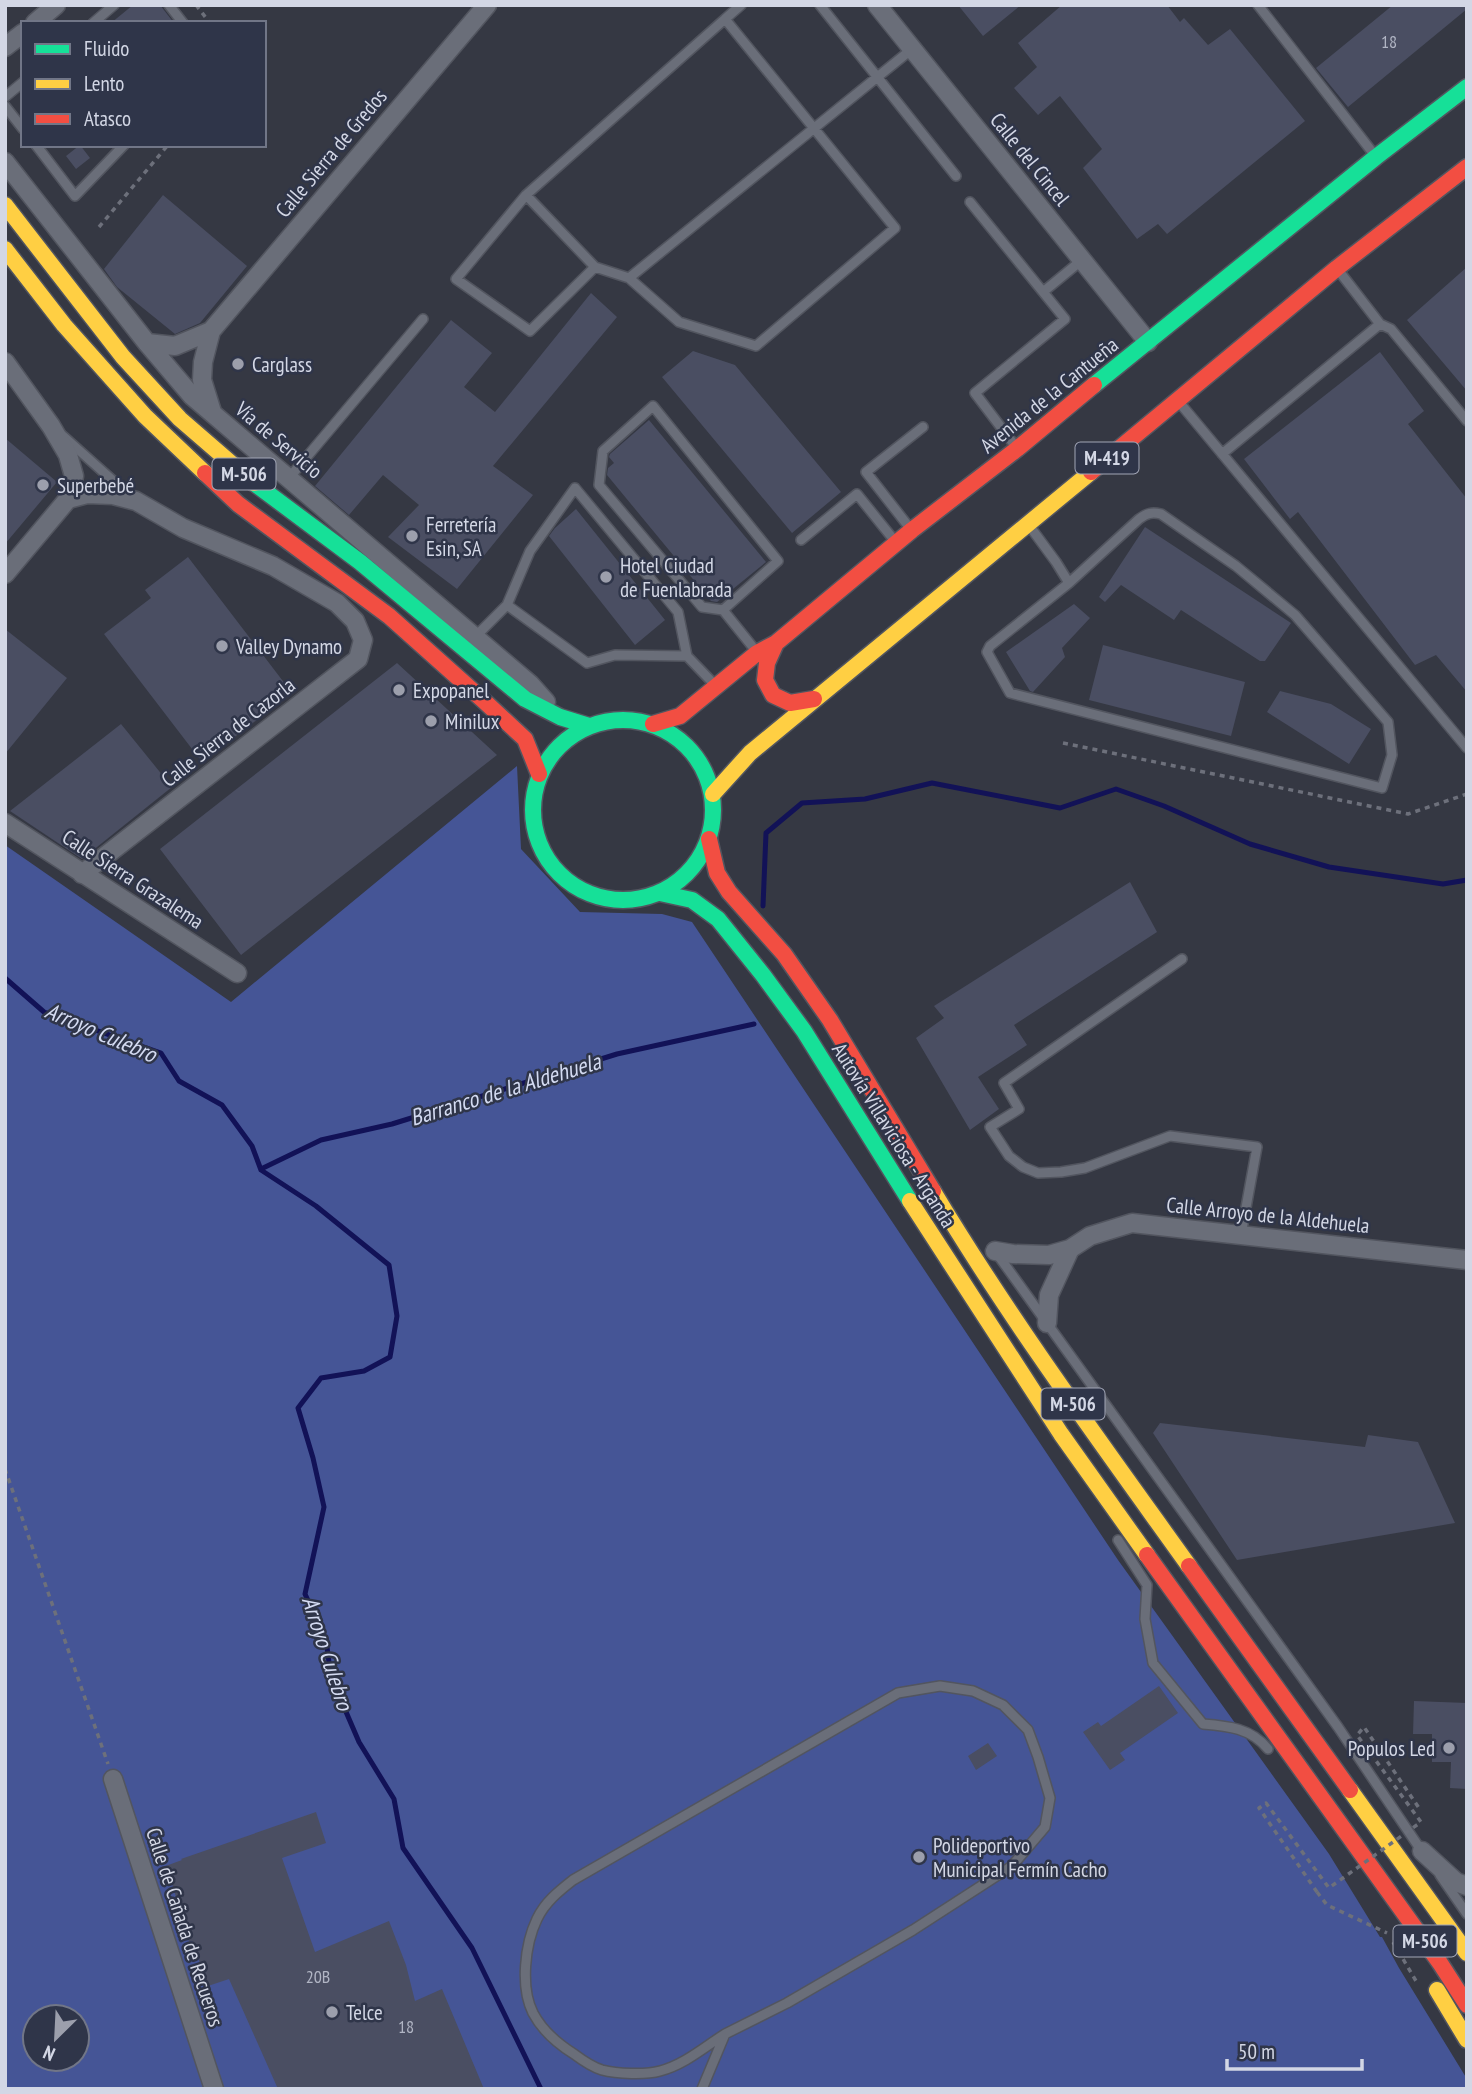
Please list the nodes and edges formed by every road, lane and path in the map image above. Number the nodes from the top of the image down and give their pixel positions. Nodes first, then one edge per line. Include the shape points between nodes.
1 (56, 5) edge
2 (114, 5) edge
3 (185, 5) edge
4 (196, 5) edge
5 (487, 5) edge
6 (741, 5) edge
7 (820, 5) edge
8 (877, 5) edge
9 (1258, 5) edge
10 (172, 9) edge
11 (725, 19) junction
12 (37, 21) edge
13 (95, 21) edge
14 (208, 21) edge
15 (21, 35) edge
16 (5, 47) edge
17 (912, 49) junction
18 (878, 76) junction
19 (21, 84) edge
20 (1467, 87) edge
21 (5, 97) edge
22 (5, 106) edge
23 (21, 126) edge
24 (814, 128) junction
25 (38, 147) edge
26 (122, 147) edge
27 (166, 147) edge
28 (1376, 157) junction
29 (5, 162) edge
30 (1466, 168) edge
31 (956, 176) dead end
32 (526, 195) junction
33 (970, 202) dead end
34 (5, 205) edge
35 (99, 227) dead end
36 (5, 248) edge
37 (1082, 260) junction
38 (595, 267) junction
39 (1337, 268) junction
40 (629, 278) junction
41 (1043, 292) junction
42 (423, 319) dead end
43 (1380, 324) junction
44 (211, 331) junction
45 (1148, 342) junction
46 (147, 344) junction
47 (5, 362) edge
48 (1177, 400) junction
49 (212, 412) junction
50 (1467, 421) edge
51 (51, 426) junction
52 (923, 427) dead end
53 (1017, 449) junction
54 (1222, 454) junction
55 (289, 478) junction
56 (68, 499) junction
57 (136, 501) junction
58 (1027, 523) junction
59 (912, 530) junction
60 (801, 540) dead end
61 (897, 543) junction
62 (273, 566) junction
63 (5, 574) edge
64 (1069, 583) junction
65 (327, 586) dead end
66 (337, 590) dead end
67 (368, 601) junction
68 (507, 605) junction
69 (723, 610) junction
70 (475, 637) junction
71 (776, 643) junction
72 (757, 653) junction
73 (687, 656) junction
74 (716, 686) junction
75 (814, 699) junction
76 (560, 717) junction
77 (653, 724) junction
78 (589, 726) junction
79 (1063, 743) dead end
80 (1467, 748) edge
81 (539, 774) junction
82 (713, 794) junction
83 (1467, 794) edge
84 (5, 823) edge
85 (709, 839) junction
86 (82, 874) junction
87 (660, 892) junction
88 (1182, 959) dead end
89 (237, 973) dead end
90 (874, 1093) junction
91 (949, 1187) dead end
92 (1241, 1235) junction
93 (991, 1247) joint
94 (1070, 1250) junction
95 (1467, 1260) edge
96 (1047, 1323) junction
97 (1061, 1434) junction
98 (5, 1469) edge
99 (1098, 1503) dead end
100 (1111, 1527) dead end
101 (1274, 1756) dead end
102 (113, 1779) joint
103 (1301, 1787) dead end
104 (1421, 1811) dead end
105 (1337, 1818) junction
106 (1422, 1851) junction
107 (1381, 1879) junction
108 (1467, 1886) edge
109 (1467, 1914) edge
110 (1467, 1953) edge
111 (1425, 1979) junction
112 (1467, 2005) edge
113 (725, 2034) junction
114 (1467, 2040) edge
115 (214, 2089) edge
116 (702, 2089) edge

1 - 12 street
2 - 13 lane
3 - 10 lane
4 - 14 path
5 - 44 street, Calle Sierra de Gredos
6 - 11 lane
7 - 18 lane
8 - 17 street, Calle del Cincel
9 - 28 lane
11 - 24 lane
11 - 32 lane
15 - 16 street
17 - 18 lane
17 - 37 street, Calle del Cincel
18 - 24 lane
18 - 31 lane
19 - 21 lane
20 - 28 main road, Avenida de la Cantueña
22 - 23 lane
24 - 40 lane
24 - 40 lane via 895,228 756,346 679,322
25 - 26 lane via 75,196
27 - 35 path
28 - 45 main road, Avenida de la Cantueña
29 - 46 street, Vía de Servicio
30 - 39 main road, M-419
32 - 38 lane
32 - 38 lane via 456,279 530,331
33 - 41 lane
34 - 76 main road, M-506 via 123,357 180,419 525,699
36 - 67 main road, M-506 via 64,325 145,416 238,504
37 - 41 lane
37 - 45 street, Calle del Cincel
38 - 40 lane
39 - 43 lane
39 - 48 main road, M-419
41 - 53 lane via 1065,319 975,393
42 - 55 lane
43 - 50 lane via 1391,329
43 - 54 lane
44 - 46 street, Calle Sierra de Gredos via 175,346
44 - 49 street, Calle Sierra de Gredos via 202,380
45 - 53 main road, Avenida de la Cantueña
46 - 49 street, Vía de Servicio
47 - 51 street
48 - 54 lane
48 - 58 main road, M-419
49 - 55 street, Vía de Servicio
51 - 56 street via 74,476
51 - 57 lane
52 - 59 lane via 866,472
53 - 59 main road, Avenida de la Cantueña
54 - 80 lane
55 - 70 street, Vía de Servicio
56 - 57 street via 87,494
56 - 63 street
57 - 62 street via 183,528
58 - 64 lane
58 - 75 main road, M-419
59 - 61 main road, Avenida de la Cantueña
60 - 61 lane via 857,494
61 - 71 main road, Avenida de la Cantueña
62 - 65 lane
62 - 86 street, Calle Sierra de Cazorla via 337,603 355,621 363,640 358,659
64 - 64 lane via 1146,514 1161,514 1236,566 1295,615 1388,722 1392,755 1382,788 1010,694 987,652 990,646
66 - 67 lane
67 - 81 main road, M-506 via 525,739
68 - 70 lane
68 - 73 lane via 587,663 615,655
68 - 73 lane via 530,551 575,488 678,612
69 - 69 lane via 702,607 599,485 603,451 653,406 778,561
69 - 72 lane
70 - 76 street, Vía de Servicio
71 - 72 main road, Avenida de la Cantueña
71 - 75 main road via 765,680 773,695 790,703
72 - 74 main road, Avenida de la Cantueña
73 - 74 lane
74 - 77 main road, Avenida de la Cantueña via 680,716
75 - 82 main road, M-419 via 750,753
76 - 78 main road, M-506
77 - 78 main road, M-506 via 610,720
77 - 82 main road, M-506 via 681,740 701,764
78 - 81 main road, M-506 via 559,745
79 - 83 path via 1408,814
81 - 87 main road, M-506 via 534,821 539,845 559,875 590,894 625,901
82 - 85 main road, M-506
84 - 86 street, Calle Sierra Grazalema
85 - 87 main road, M-506 via 690,871
85 - 90 main road, M-506 via 717,873 729,892 784,954
86 - 89 street, Calle Sierra Grazalema
87 - 97 main road, Autovía Villaviciosa - Arganda / M-506 via 692,900 718,919 763,975 804,1031
88 - 92 lane via 1004,1083 1019,1109 990,1127 1009,1156 1038,1173 1085,1168 1170,1136 1257,1147
90 - 91 main road via 906,1122
90 - 110 main road, M-506 via 966,1246 1072,1402
92 - 94 street, Calle Arroyo de la Aldehuela via 1132,1223 1090,1237
92 - 95 street, Calle Arroyo de la Aldehuela
93 - 94 street, Calle Arroyo de la Aldehuela via 1013,1254 1049,1255
93 - 96 lane
94 - 96 street via 1049,1294
96 - 106 lane
97 - 99 lane
97 - 105 main road, M-506
98 - 102 path
100 - 101 lane via 1147,1585 1145,1619 1153,1663 1203,1724 1234,1727 1259,1737
102 - 115 street, Calle de Cañada de Recueros
103 - 105 lane
104 - 111 path, bridge via 1364,1727 1357,1735 1421,1822 1329,1888 1266,1804 1259,1808 1327,1905 1387,1932
105 - 107 main road, M-506
106 - 108 street via 1456,1882
106 - 109 lane
107 - 111 main road
107 - 112 main road, M-506
111 - 114 main road
113 - 113 lane via 912,1930 1012,1866 1030,1846 1045,1827 1050,1798 1028,1730 1003,1705 973,1691 940,1686 898,1693 553,1895 537,1919 527,1952 525,1986 533,2013 556,2042 603,2070 644,2074 663,2070
113 - 116 lane

